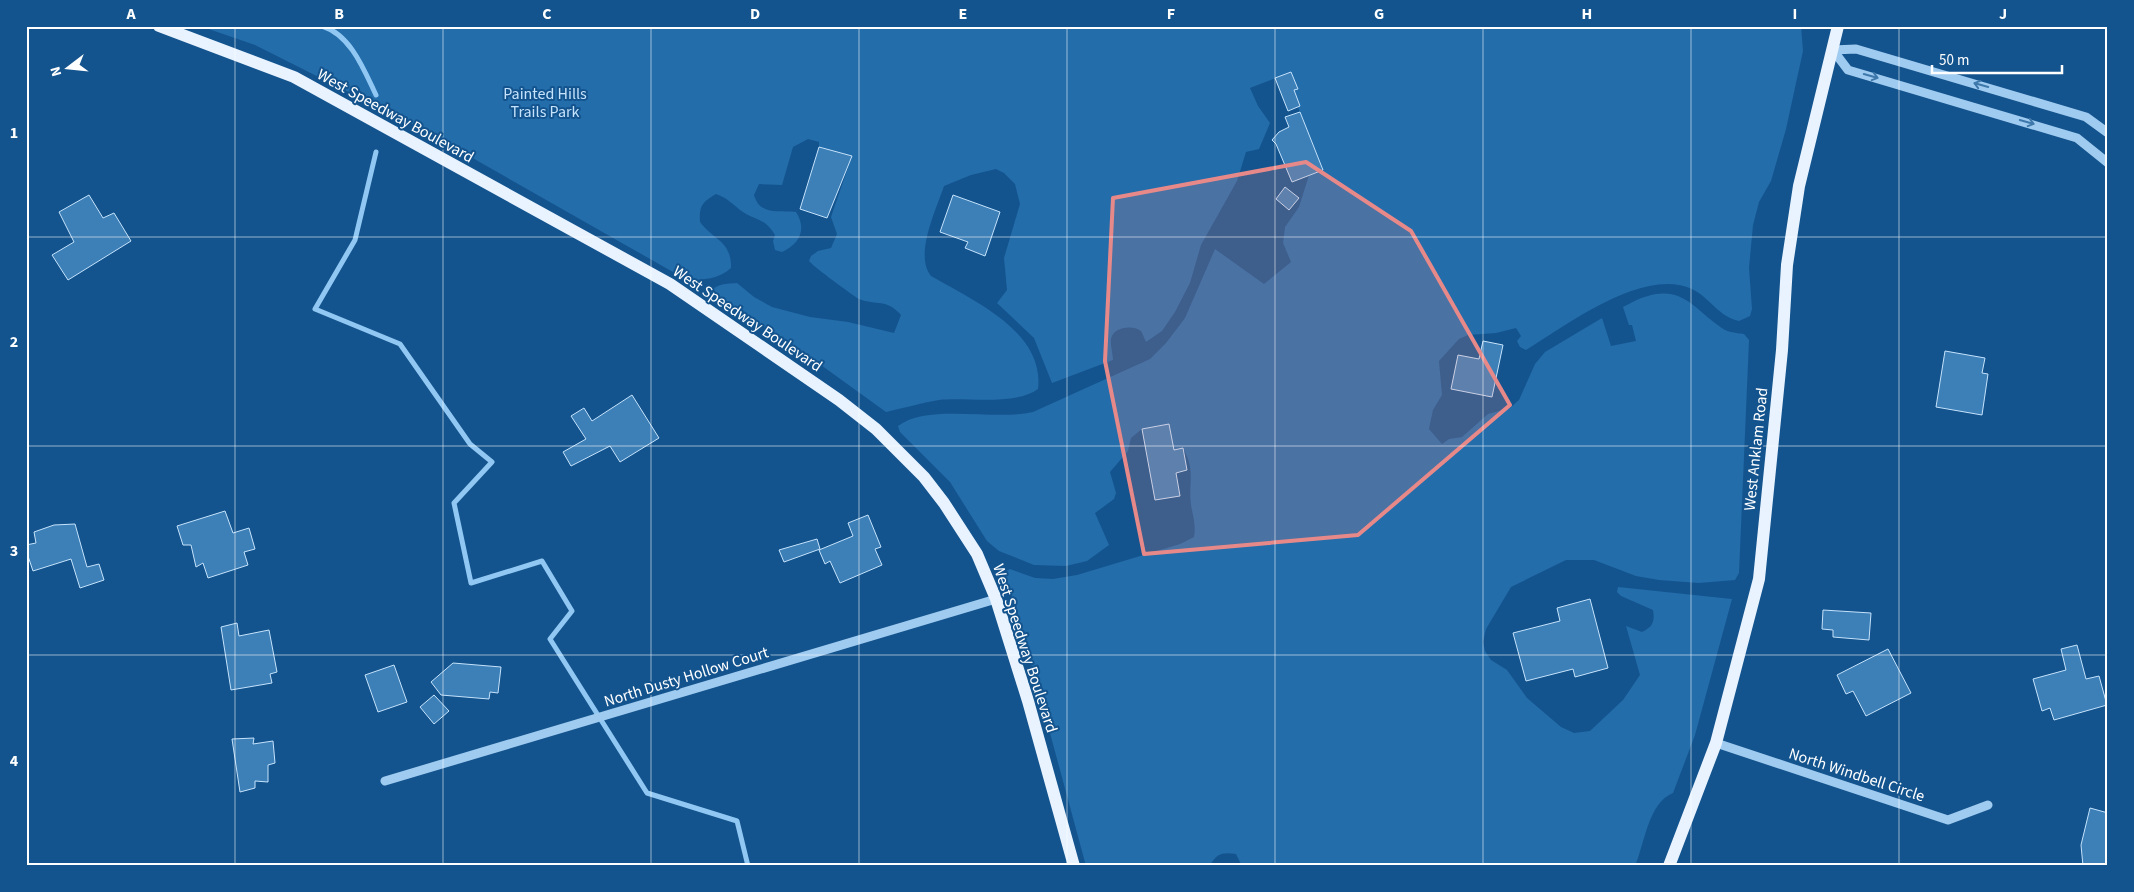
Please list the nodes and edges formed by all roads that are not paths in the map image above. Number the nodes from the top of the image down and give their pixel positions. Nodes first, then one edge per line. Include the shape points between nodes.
1 (159, 26) edge
2 (1838, 26) edge
3 (1832, 50) junction
4 (2108, 133) edge
5 (2108, 163) edge
6 (996, 599) junction
7 (1716, 743) junction
8 (385, 781) dead end
9 (1988, 806) dead end
10 (1074, 866) edge
11 (1669, 866) edge

1 - 6 main road, West Speedway Boulevard via 294,77 670,284 770,352 876,429 924,477 977,554
2 - 3 main road, West Anklam Road
4 -> 3 street via 2086,117 2049,105 1856,49
3 -> 5 street via 1848,70 2077,138
3 - 7 main road, West Anklam Road via 1799,186 1787,265 1782,350 1759,579
6 - 8 street, North Dusty Hollow Court
6 - 10 main road, West Speedway Boulevard
7 - 9 street, North Windbell Circle via 1948,820
7 - 11 main road, West Anklam Road

